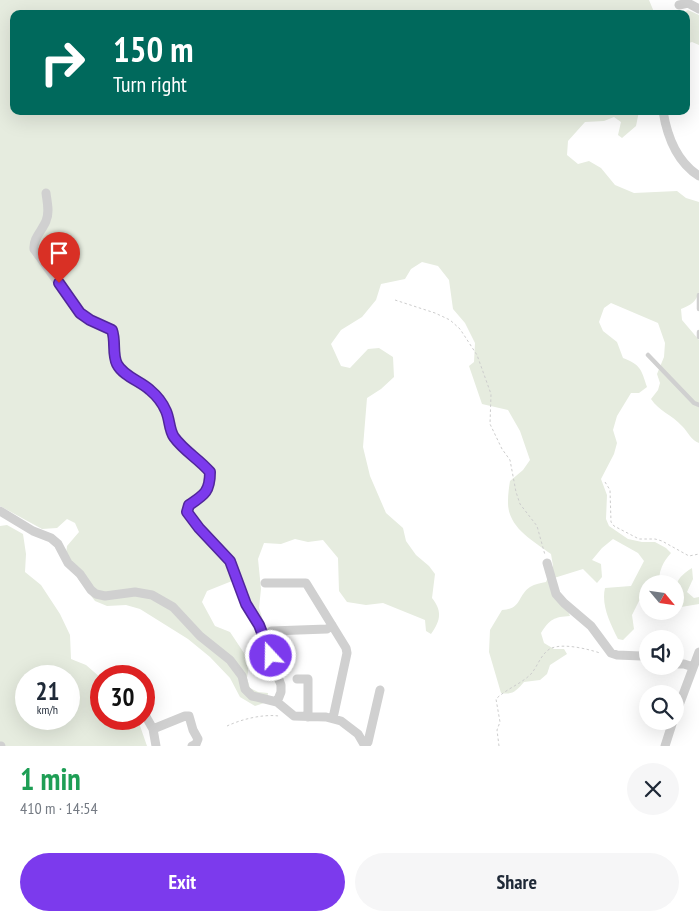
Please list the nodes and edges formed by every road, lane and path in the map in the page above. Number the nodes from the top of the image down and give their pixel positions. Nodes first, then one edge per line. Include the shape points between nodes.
1 (679, 6) edge
2 (699, 8) edge
3 (664, 115) edge
4 (699, 176) edge
5 (46, 193) dead end
6 (699, 296) edge
7 (395, 300) dead end
8 (699, 309) edge
9 (699, 332) edge
10 (699, 337) edge
11 (648, 355) dead end
12 (699, 404) edge
13 (605, 482) dead end
14 (0, 510) edge
15 (699, 554) edge
16 (547, 563) joint
17 (265, 583) dead end
18 (332, 625) junction
19 (271, 631) dead end
20 (610, 651) junction
21 (699, 652) edge
22 (639, 656) edge
23 (684, 664) edge
24 (694, 673) edge
25 (297, 678) dead end
26 (380, 690) dead end
27 (684, 696) edge
28 (277, 702) junction
29 (294, 716) junction
30 (308, 717) junction
31 (333, 718) junction
32 (227, 726) dead end
33 (155, 728) edge
34 (152, 730) edge
35 (671, 730) edge
36 (156, 746) edge
37 (192, 746) edge
38 (365, 746) edge
39 (499, 746) edge
40 (665, 746) edge

1 - 2 street via 688,3
3 - 4 street via 667,133 684,163
5 - 28 street via 47,220 33,244 34,250 80,313 112,330 116,363 150,390 166,412 172,435 210,472 209,488 189,505 187,512 230,561 281,685
6 - 8 lane
7 - 16 path via 450,320 477,355 491,394 490,424 510,460 520,504 537,526
9 - 10 lane
11 - 12 lane via 694,403
13 - 15 path via 610,490 614,526 639,539 662,541 689,556
14 - 28 street via 58,544 68,563 96,594 135,592 152,595 168,604 204,640 230,660 252,696
16 - 20 street via 556,594 591,626
17 - 18 street via 306,583
18 - 19 street via 327,629
18 - 31 street via 347,653
20 - 22 street via 617,655
20 - 39 path via 603,653 565,646 546,651 531,674 496,699 500,722 497,730
21 - 24 street
23 - 24 street
24 - 27 street
25 - 30 street via 308,679
26 - 38 street
28 - 29 street
29 - 30 street
29 - 32 path via 241,719
30 - 31 street
31 - 38 street via 358,734
33 - 37 street via 189,716 198,739
34 - 36 street
35 - 40 street

